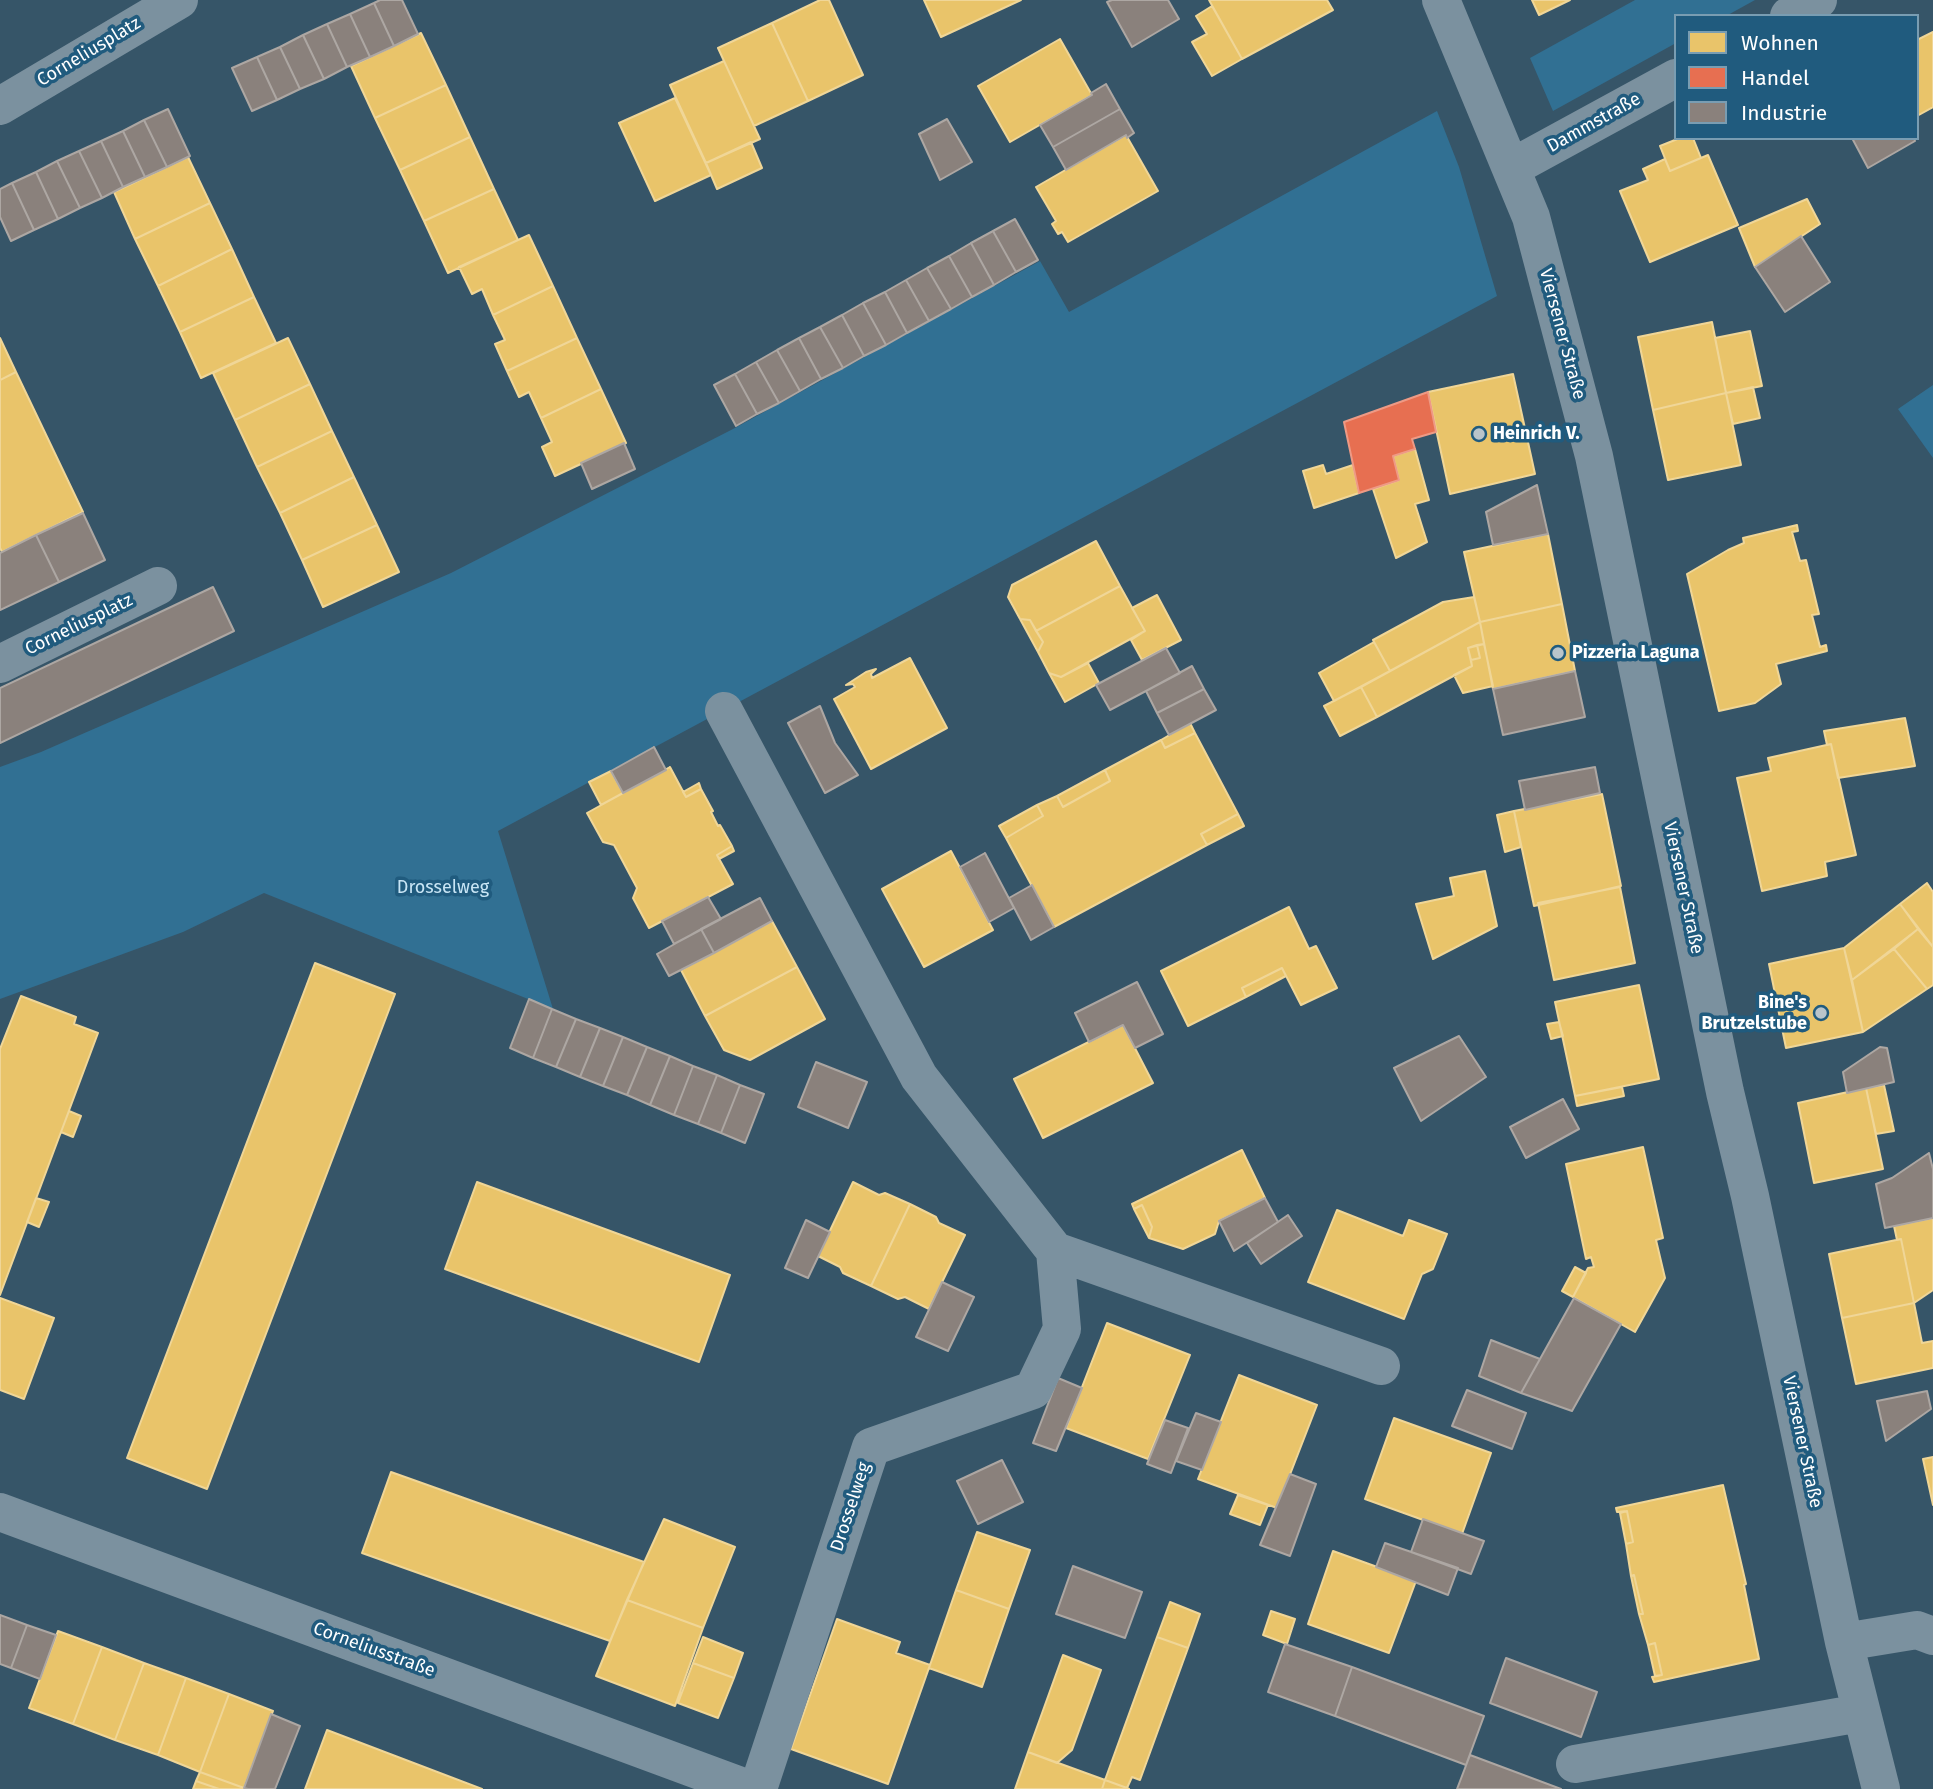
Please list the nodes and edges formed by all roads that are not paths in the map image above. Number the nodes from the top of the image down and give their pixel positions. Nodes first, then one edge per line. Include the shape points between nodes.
1 (178, 0) edge
2 (1441, 0) edge
3 (1818, 0) edge
4 (1793, 14) edge
5 (1674, 79) edge
6 (0, 106) edge
7 (1511, 168) junction
8 (158, 586) dead end
9 (0, 664) edge
10 (724, 711) dead end
11 (1055, 1251) junction
12 (1381, 1366) dead end
13 (0, 1512) edge
14 (1933, 1636) edge
15 (1844, 1642) junction
16 (1860, 1713) junction
17 (1575, 1764) dead end
18 (749, 1789) edge
19 (758, 1789) edge
20 (1881, 1789) edge

1 - 6 street, Corneliusplatz
2 - 7 street, Viersener Straße
3 - 4 street
5 - 7 street, Dammstraße
7 - 15 street, Viersener Straße via 1531,217 1594,456
8 - 9 street, Corneliusplatz
10 - 11 street via 919,1077
11 - 12 street
11 - 19 street, Drosselweg via 1062,1329 1033,1390 871,1447
13 - 18 street, Corneliusstraße
14 - 15 street via 1917,1630
15 - 16 street, Viersener Straße
16 - 17 street
16 - 20 street, Viersener Straße

